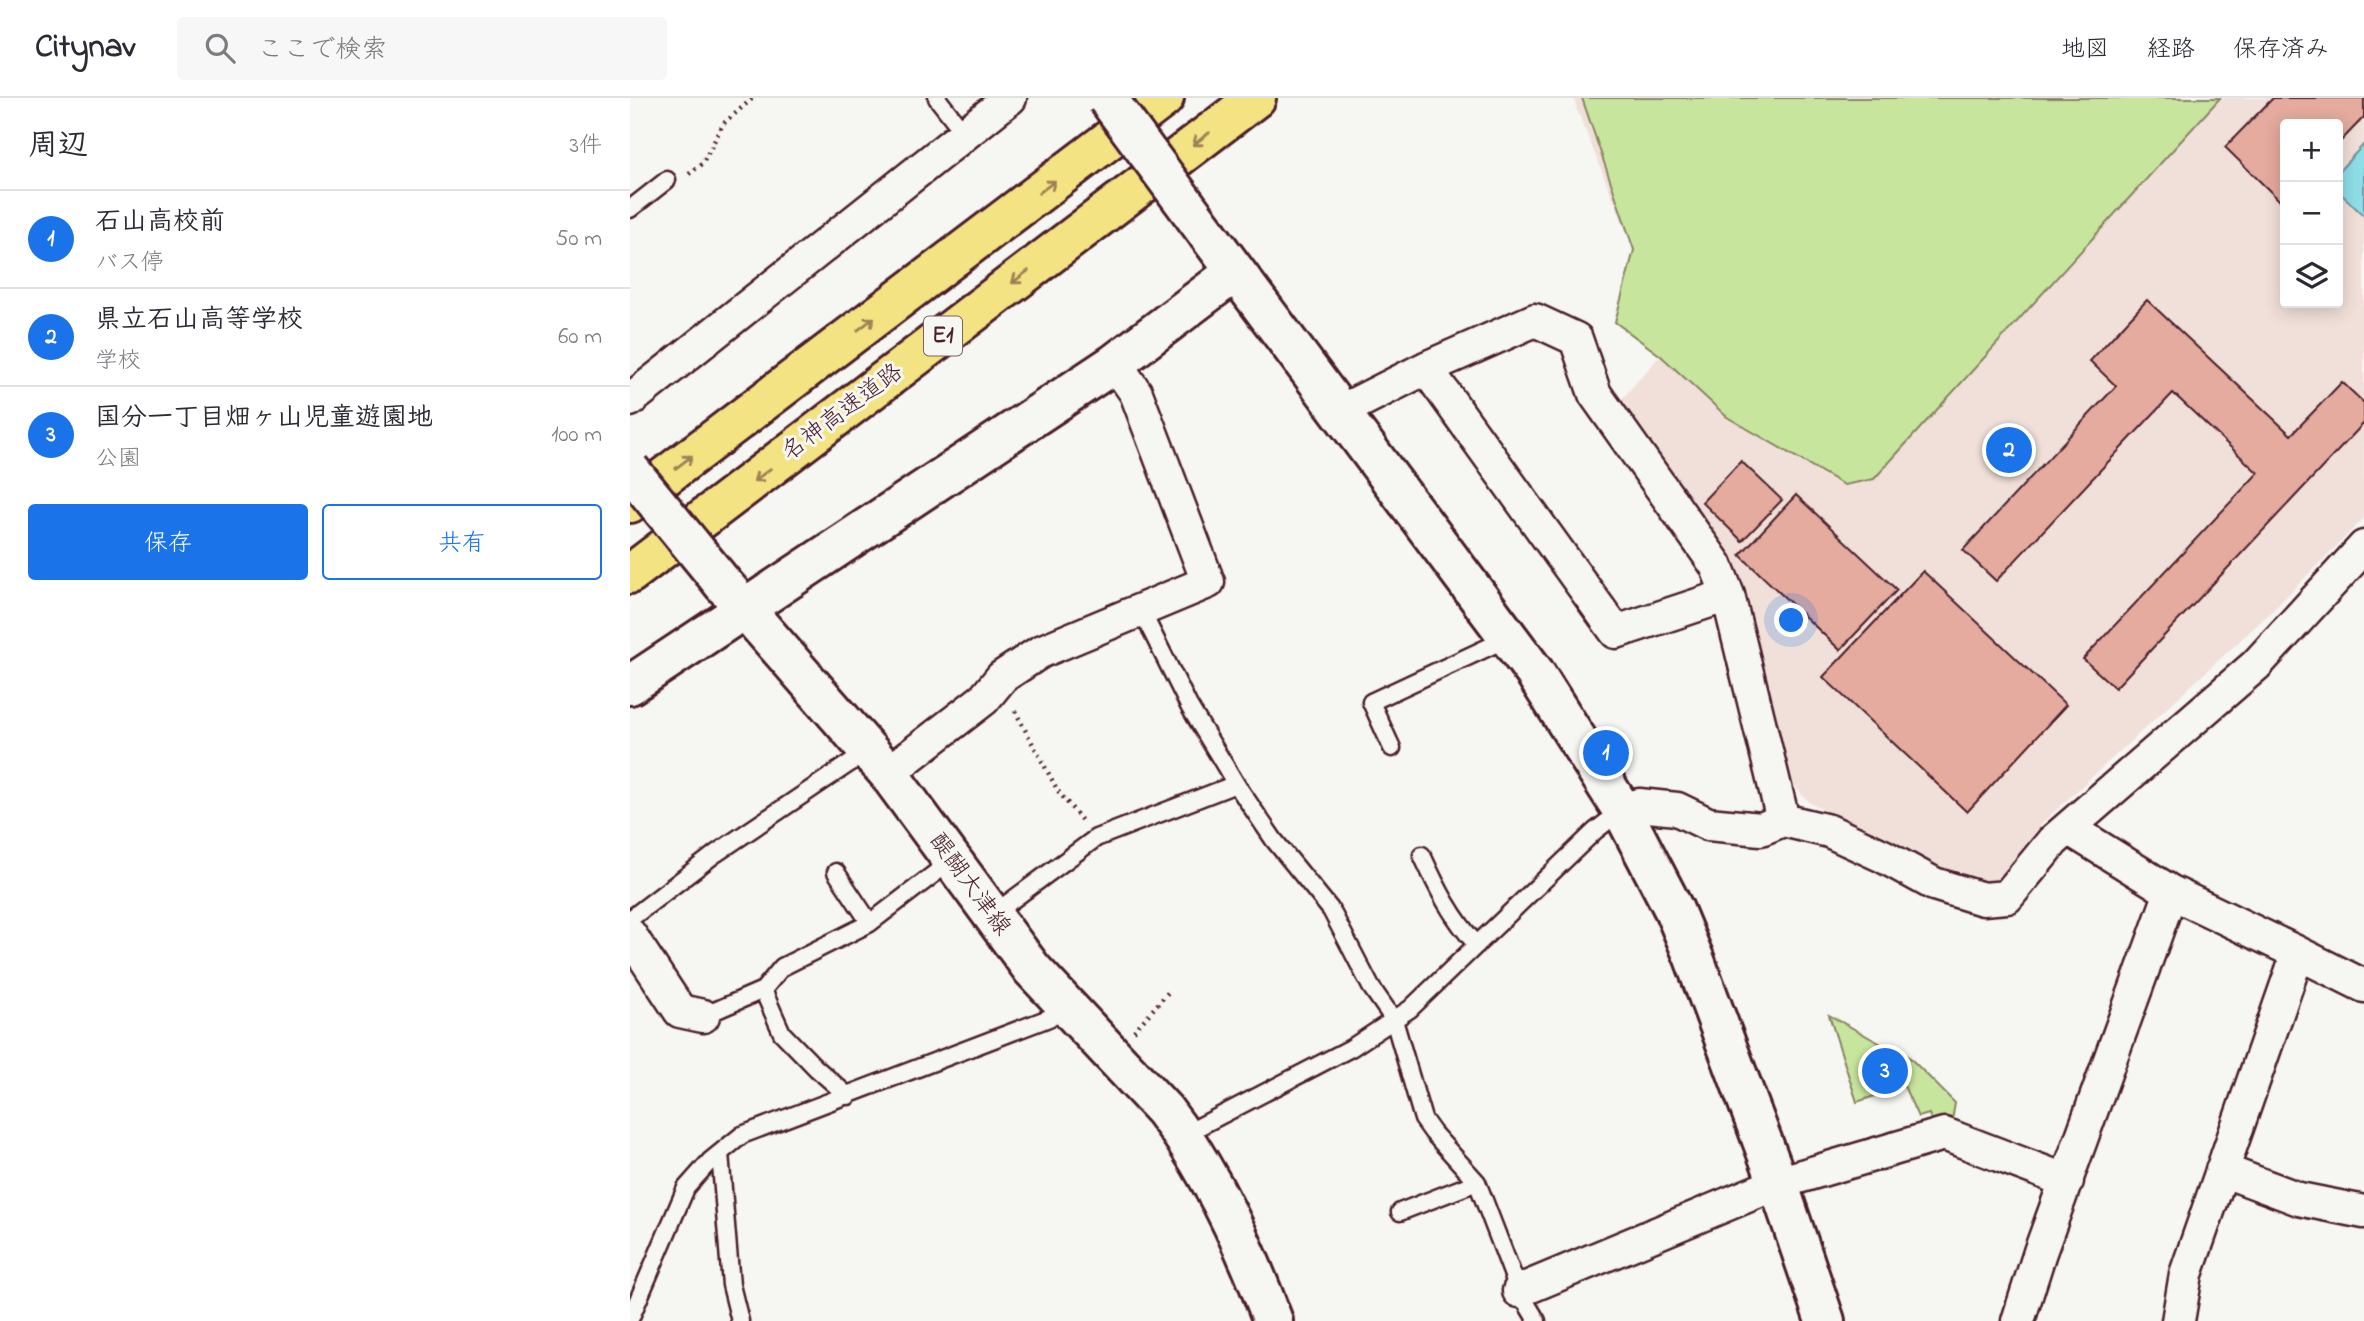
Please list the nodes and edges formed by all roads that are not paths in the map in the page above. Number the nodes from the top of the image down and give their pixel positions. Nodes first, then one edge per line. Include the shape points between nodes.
1 (937, 98) edge
2 (1010, 98) edge
3 (1107, 98) edge
4 (1164, 98) edge
5 (1256, 98) edge
6 (965, 134) junction
7 (667, 180) road end
8 (630, 209) edge
9 (1235, 272) junction
10 (1115, 363) junction
11 (1426, 368) junction
12 (630, 400) edge
13 (1341, 411) junction
14 (630, 470) edge
15 (630, 503) edge
16 (2364, 547) edge
17 (630, 574) edge
18 (1728, 595) junction
19 (734, 597) junction
20 (1141, 610) junction
21 (1508, 638) junction
22 (630, 685) edge
23 (1392, 748) dead end
24 (879, 762) junction
25 (1236, 784) junction
26 (1622, 810) junction
27 (1783, 820) junction
28 (2067, 828) junction
29 (1422, 855) dead end
30 (951, 861) junction
31 (836, 872) dead end
32 (2171, 891) junction
33 (992, 915) junction
34 (630, 919) edge
35 (870, 923) junction
36 (630, 935) edge
37 (1477, 945) junction
38 (2298, 953) junction
39 (2364, 986) edge
40 (763, 990) junction
41 (1064, 1003) junction
42 (703, 1016) joint
43 (1394, 1020) junction
44 (848, 1096) junction
45 (1183, 1135) junction
46 (720, 1153) junction
47 (2222, 1170) junction
48 (2067, 1181) junction
49 (1477, 1182) junction
50 (1778, 1184) junction
51 (1400, 1212) dead end
52 (2364, 1212) edge
53 (1519, 1291) junction
54 (630, 1319) edge
55 (740, 1321) edge
56 (1273, 1321) edge
57 (1537, 1321) edge
58 (1825, 1321) edge
59 (2018, 1321) edge
60 (2178, 1321) edge

1 - 6 lane
2 - 6 street
3 - 9 street, bridge
15 -> 4 highway, E1
5 -> 17 highway, 名神高速道路 / E1
6 - 12 street
7 - 8 lane
9 - 10 street
9 - 13 street
10 - 19 street
10 - 20 street via 1136,393 1208,582
11 - 13 street
11 - 18 street via 1616,632
11 - 18 street via 1535,320 1576,339 1595,394 1716,565
13 - 21 street
14 - 19 street, 醍醐大津線, bridge
16 - 28 street via 2256,665
18 - 27 street
19 - 22 street
19 - 24 street, 醍醐大津線
20 - 24 street via 1040,652 1002,677 984,699
20 - 25 lane via 1189,706
21 - 23 lane via 1371,702
21 - 26 street
24 - 30 street, 醍醐大津線
24 - 34 lane via 715,854
25 - 33 lane via 1096,838
25 - 43 lane via 1331,910 1371,987
26 - 27 street via 1639,805 1677,809 1708,824 1760,828
26 - 37 lane
26 - 50 street via 1674,910
27 - 28 street via 1829,831 1934,884 1983,899 2007,897
28 - 32 street
29 - 37 lane via 1443,901
30 - 33 street, 醍醐大津線
30 - 35 lane
31 - 35 lane
32 - 38 street
32 - 48 street
33 - 41 street, 醍醐大津線 via 1031,969
35 - 40 lane via 782,967
36 - 42 street via 680,1011
37 - 43 lane
38 - 39 street
38 - 47 street
40 - 42 lane
40 - 44 lane via 782,1033
41 - 44 lane via 1049,1018
41 - 45 street, 醍醐大津線
43 - 45 lane via 1351,1048
43 - 49 lane via 1423,1118
44 - 46 lane via 742,1135
45 - 56 street, 醍醐大津線 via 1256,1276
46 - 54 lane via 686,1188
46 - 55 lane via 731,1285
47 - 52 street via 2299,1199
47 - 60 street via 2186,1274
48 - 50 street via 1944,1134
48 - 59 street
49 - 51 lane
49 - 53 lane
50 - 53 street
50 - 58 street
53 - 57 lane

